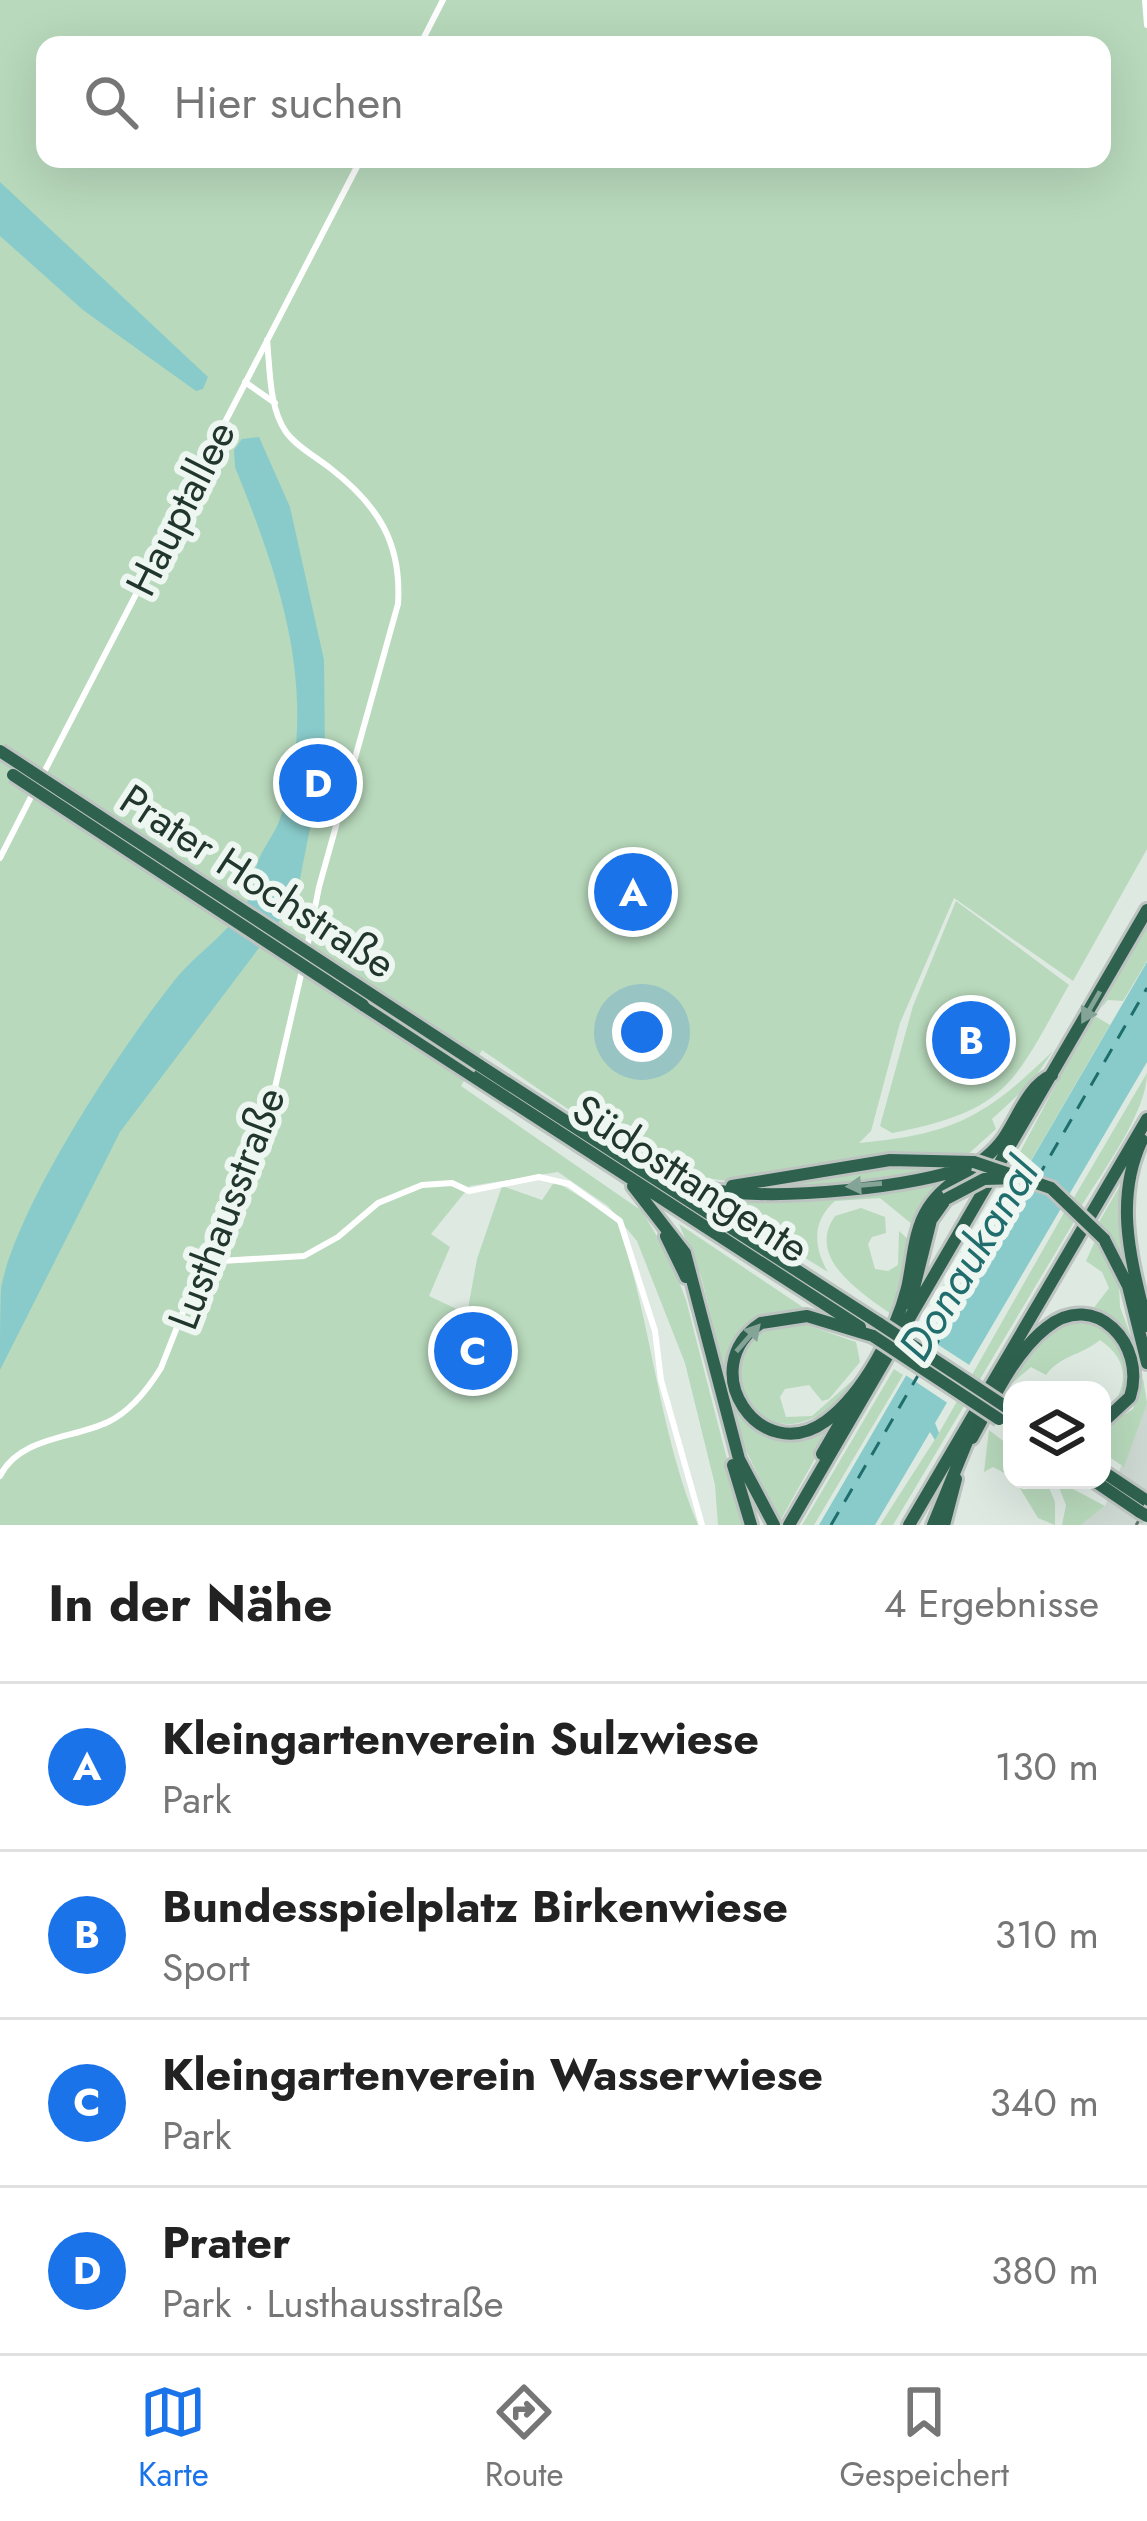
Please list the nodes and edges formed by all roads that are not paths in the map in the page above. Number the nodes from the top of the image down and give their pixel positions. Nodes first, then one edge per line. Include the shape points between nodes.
1 (443, 0) edge
2 (1145, 0) edge
3 (1147, 25) edge
4 (425, 36) edge
5 (356, 168) edge
6 (267, 340) junction
7 (245, 382) junction
8 (274, 403) junction
9 (0, 751) edge
10 (0, 766) edge
11 (0, 858) edge
12 (1147, 910) edge
13 (475, 1071) junction
14 (1052, 1075) junction
15 (1147, 1125) edge
16 (630, 1163) junction
17 (978, 1164) junction
18 (615, 1168) junction
19 (1032, 1178) junction
20 (695, 1184) junction
21 (204, 1262) junction
22 (1147, 1326) edge
23 (876, 1330) junction
24 (1147, 1364) edge
25 (1006, 1381) edge
26 (1003, 1386) edge
27 (1003, 1409) edge
28 (1111, 1416) edge
29 (0, 1476) edge
30 (1111, 1483) edge
31 (1111, 1486) edge
32 (1147, 1501) edge
33 (1147, 1516) edge
34 (770, 1519) edge
35 (702, 1525) edge
36 (751, 1525) edge
37 (789, 1525) edge
38 (909, 1525) edge
39 (932, 1525) edge
40 (944, 1525) edge

1 - 4 street
2 - 3 street
5 - 6 street, Hauptallee
6 - 7 street, Hauptallee
6 - 8 street, Lusthausstraße
7 - 8 street, Lusthausstraße
7 - 11 street, Hauptallee
8 - 21 street, Lusthausstraße via 287,434 360,491 382,519 397,554 398,604 319,886 271,1109
9 - 13 highway, Prater Hochstraße, bridge
10 - 13 highway, Prater Hochstraße, bridge
12 -> 14 highway
13 - 16 highway, Südosttangente
13 - 18 highway, Südosttangente
14 - 17 highway
14 - 37 highway
15 - 22 highway via 1125,1214
15 - 38 highway
15 - 39 highway via 966,1441
16 - 20 highway
16 - 23 highway, Südosttangente
17 -> 20 highway via 937,1178 781,1192
17 -> 23 highway via 928,1208 895,1322 836,1412 805,1431 782,1432 760,1425 738,1403 732,1362 761,1323 807,1316
18 - 23 highway, Südosttangente
18 - 34 highway via 686,1253 739,1459
18 - 36 highway via 687,1278
19 - 20 highway, bridge via 952,1159 890,1160 753,1185
19 - 24 highway, bridge via 1068,1200 1104,1239 1128,1286
19 - 37 highway, bridge via 984,1179 946,1199 928,1228 911,1301
21 - 29 street, Lusthausstraße via 149,1387 110,1422 21,1451
21 - 35 street via 304,1256 398,1192 437,1183 469,1191 562,1180 620,1221
23 - 27 highway, bridge
25 - 28 highway via 1058,1320 1098,1318 1130,1345 1136,1365 1133,1389
26 - 40 highway via 975,1432
30 - 32 highway
31 - 33 highway

